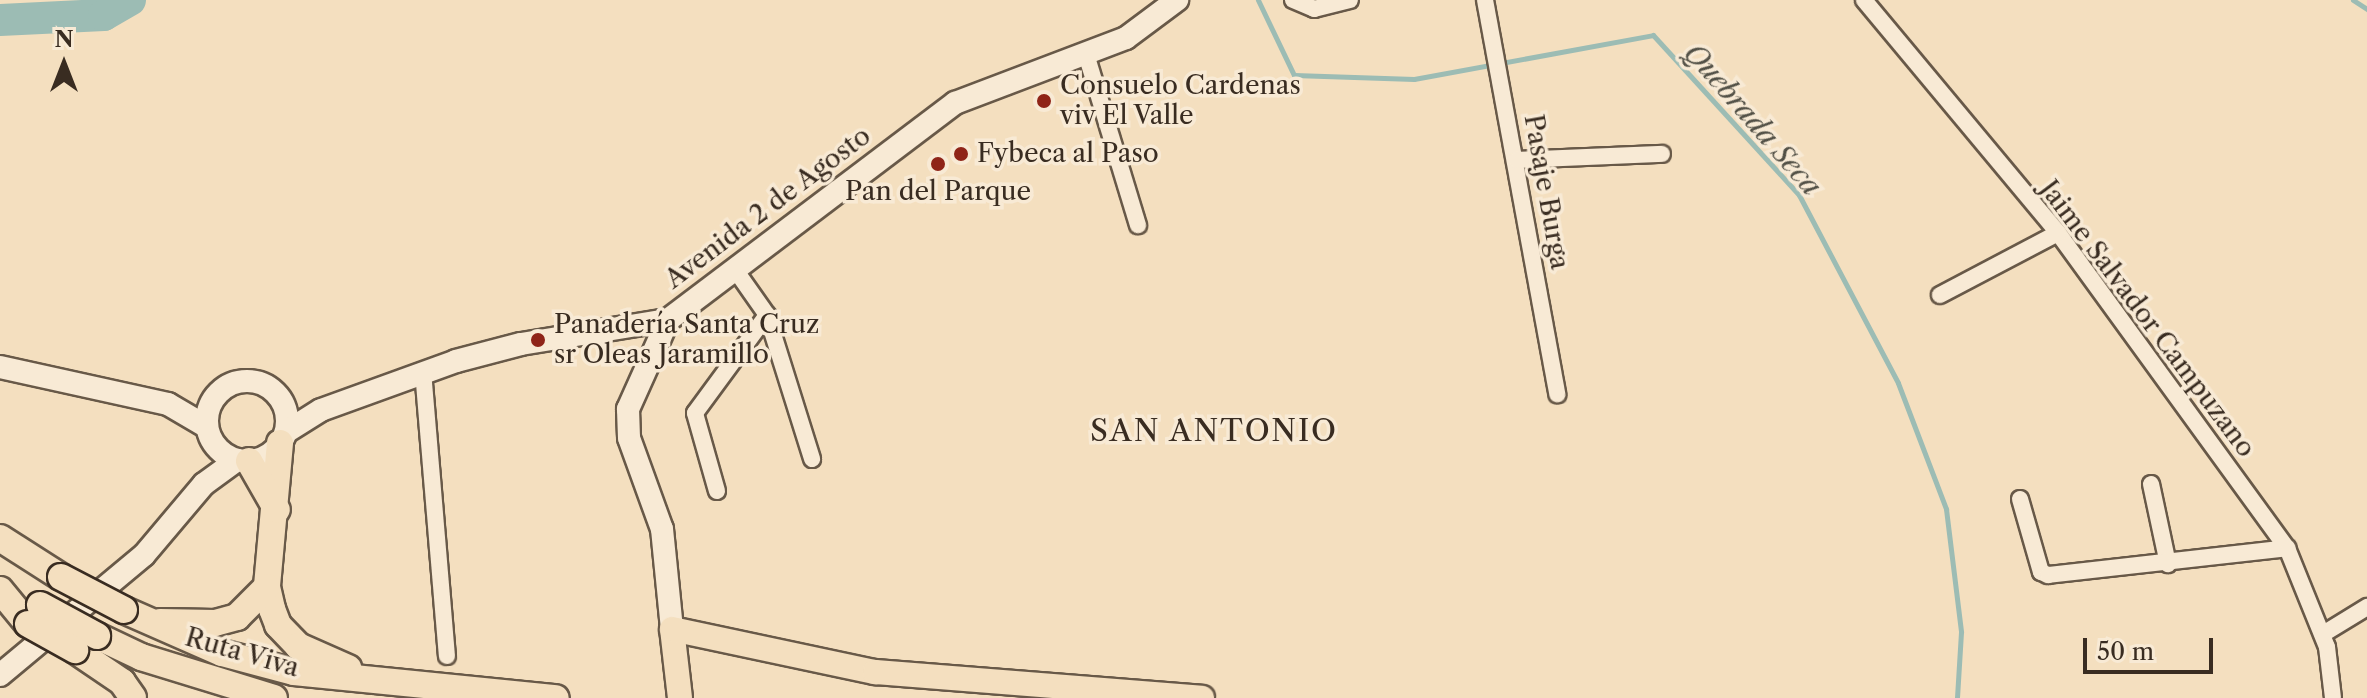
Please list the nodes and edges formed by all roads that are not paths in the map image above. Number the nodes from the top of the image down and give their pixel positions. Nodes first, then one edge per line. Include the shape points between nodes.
1 (1293, 0) edge
2 (1350, 0) edge
3 (1485, 0) edge
4 (1864, 0) edge
5 (1171, 3) edge
6 (1086, 54) junction
7 (1662, 154) dead end
8 (1517, 160) junction
9 (1138, 225) dead end
10 (2058, 233) junction
11 (734, 268) junction
12 (1940, 295) dead end
13 (767, 315) junction
14 (668, 320) junction
15 (0, 367) edge
16 (423, 371) junction
17 (1557, 394) dead end
18 (213, 400) junction
19 (168, 404) junction
20 (284, 407) junction
21 (321, 410) junction
22 (211, 437) junction
23 (283, 437) junction
24 (812, 459) dead end
25 (243, 461) junction
26 (204, 484) junction
27 (2151, 484) dead end
28 (717, 491) dead end
29 (2020, 499) dead end
30 (278, 512) junction
31 (0, 538) edge
32 (2287, 548) junction
33 (2168, 564) junction
34 (267, 587) junction
35 (0, 590) edge
36 (2367, 607) edge
37 (135, 616) junction
38 (672, 629) junction
39 (2323, 634) junction
40 (86, 643) junction
41 (447, 656) dead end
42 (0, 675) edge
43 (389, 683) junction
44 (133, 698) edge
45 (274, 698) edge
46 (556, 698) edge
47 (680, 698) edge
48 (1202, 698) edge
49 (2333, 698) edge

1 - 2 street via 1314,9
3 - 8 street, Pasaje Burga
4 - 10 street, Jaime Salvador Campuzano
5 - 6 main road, Avenida 2 de Agosto via 1126,38
6 - 9 street
6 - 11 main road, Avenida 2 de Agosto via 997,83 955,103
7 - 8 street
8 - 17 street, Pasaje Burga
10 - 12 street
10 - 32 street, Jaime Salvador Campuzano
11 - 13 street
11 - 14 main road, Avenida 2 de Agosto
13 - 24 street
13 - 28 street via 695,413
14 - 16 main road, Avenida 2 de Agosto via 521,344
14 - 38 main road via 628,409 629,438 662,529
15 - 19 main road
16 - 21 main road, Avenida 2 de Agosto
16 - 41 street
18 - 19 main road
18 - 20 main road via 229,386 251,382 271,390
18 - 22 main road
19 - 22 main road
20 - 21 main road, Avenida 2 de Agosto
20 - 23 main road
21 - 23 main road, Avenida 2 de Agosto
22 - 25 main road
22 - 26 main road
23 - 25 main road via 272,452
23 - 30 highway
25 - 26 main road
25 - 30 highway
26 - 42 main road via 144,555
27 - 33 street
29 - 33 street via 2044,575
30 - 34 highway
31 - 37 highway, Ruta Viva, bridge
32 - 33 street
32 - 39 street, Jaime Salvador Campuzano
34 - 37 highway via 237,617 215,623
34 - 43 highway via 278,625 298,646
35 - 40 highway, Ruta Viva, bridge
36 - 39 street
37 - 43 highway, Ruta Viva via 222,653 294,672
38 - 47 main road
38 - 48 main road via 875,672
39 - 49 street, Jaime Salvador Campuzano
40 - 44 highway
40 - 45 highway, Ruta Viva
43 - 46 highway, Ruta Viva

